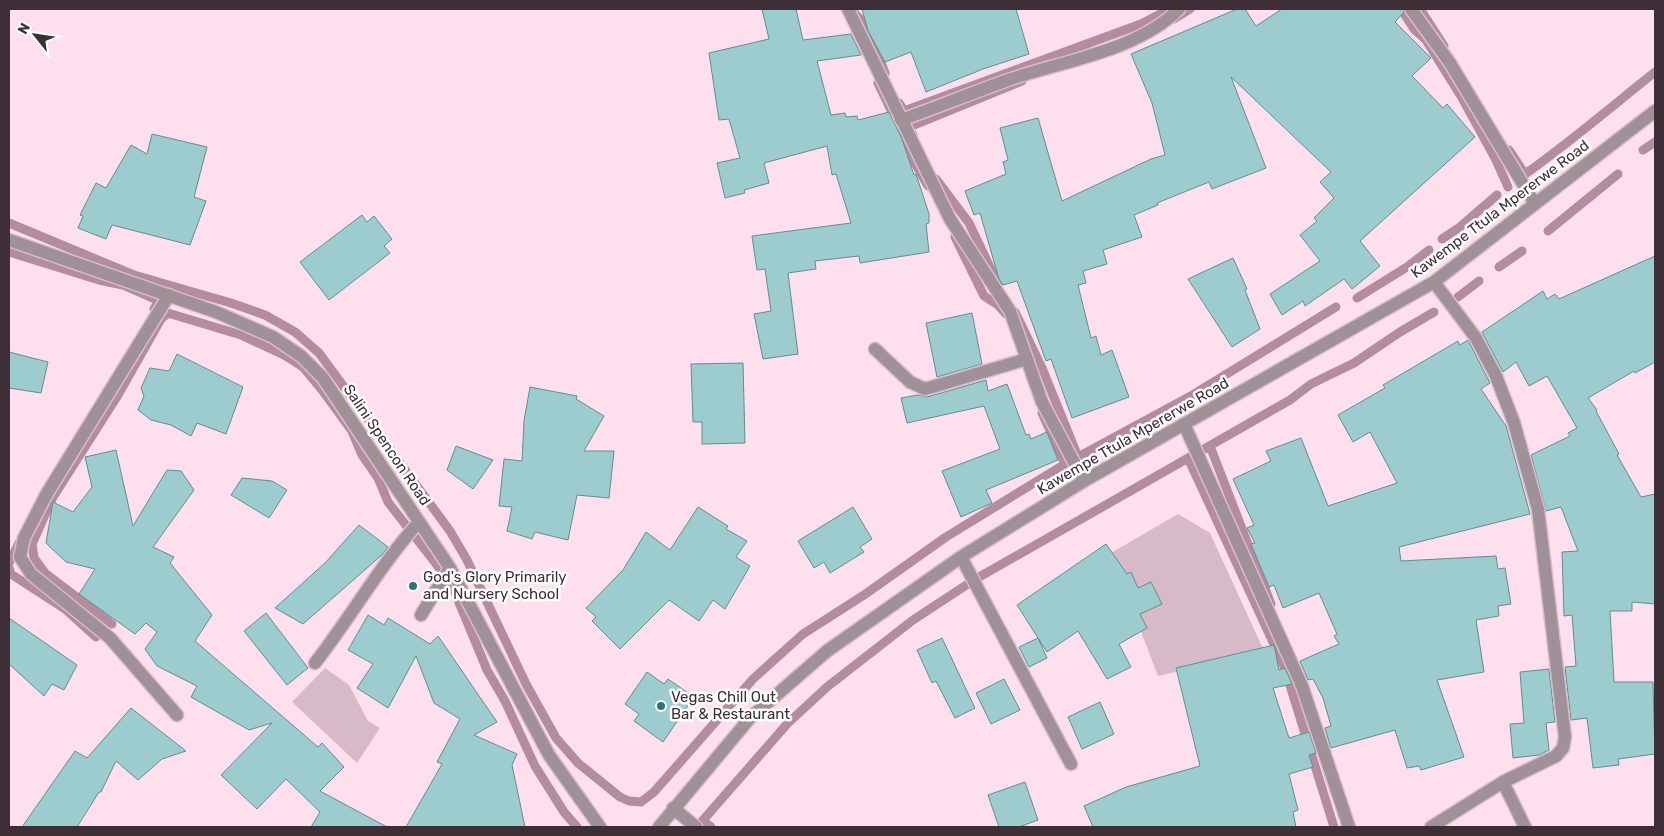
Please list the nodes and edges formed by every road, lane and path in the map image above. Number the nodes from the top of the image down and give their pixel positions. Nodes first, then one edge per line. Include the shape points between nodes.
1 (848, 9) edge
2 (1179, 9) edge
3 (1411, 9) edge
4 (1655, 112) edge
5 (901, 120) junction
6 (1535, 204) junction
7 (9, 240) edge
8 (1434, 282) junction
9 (169, 295) junction
10 (875, 349) dead end
11 (1027, 359) junction
12 (1184, 424) junction
13 (1084, 481) junction
14 (419, 522) junction
15 (962, 557) junction
16 (450, 568) junction
17 (421, 615) dead end
18 (315, 663) dead end
19 (177, 715) dead end
20 (1070, 764) dead end
21 (1503, 782) junction
22 (673, 808) junction
23 (600, 827) edge
24 (659, 827) edge
25 (696, 827) edge
26 (1349, 827) edge
27 (1432, 827) edge
28 (1524, 827) edge

1 - 5 street
2 - 5 street via 1143,35
3 - 6 street via 1450,63
4 - 6 street, Kawempe Ttula Mpererwe Road
5 - 11 street via 950,219 1010,311
6 - 8 street, Kawempe Ttula Mpererwe Road
7 - 9 street, Salini Spencon Road
8 - 12 street, Kawempe Ttula Mpererwe Road
8 - 21 street via 1476,338 1496,376 1514,423 1538,509 1565,737 1563,748 1556,756
9 - 14 street, Salini Spencon Road via 273,337 301,356 323,378
9 - 19 street via 46,495 24,538 20,557 31,574 116,644
10 - 11 street via 910,382 925,389
11 - 13 street via 1042,402
12 - 13 street, Kawempe Ttula Mpererwe Road
12 - 26 street via 1302,686
13 - 15 street, Kawempe Ttula Mpererwe Road
14 - 16 street, Salini Spencon Road
14 - 18 street
15 - 20 street
15 - 22 street, Kawempe Ttula Mpererwe Road via 827,651 750,718
16 - 17 street
16 - 23 street, Salini Spencon Road via 549,755
21 - 27 street
21 - 28 street
22 - 24 street, Kawempe Ttula Mpererwe Road
22 - 25 street

